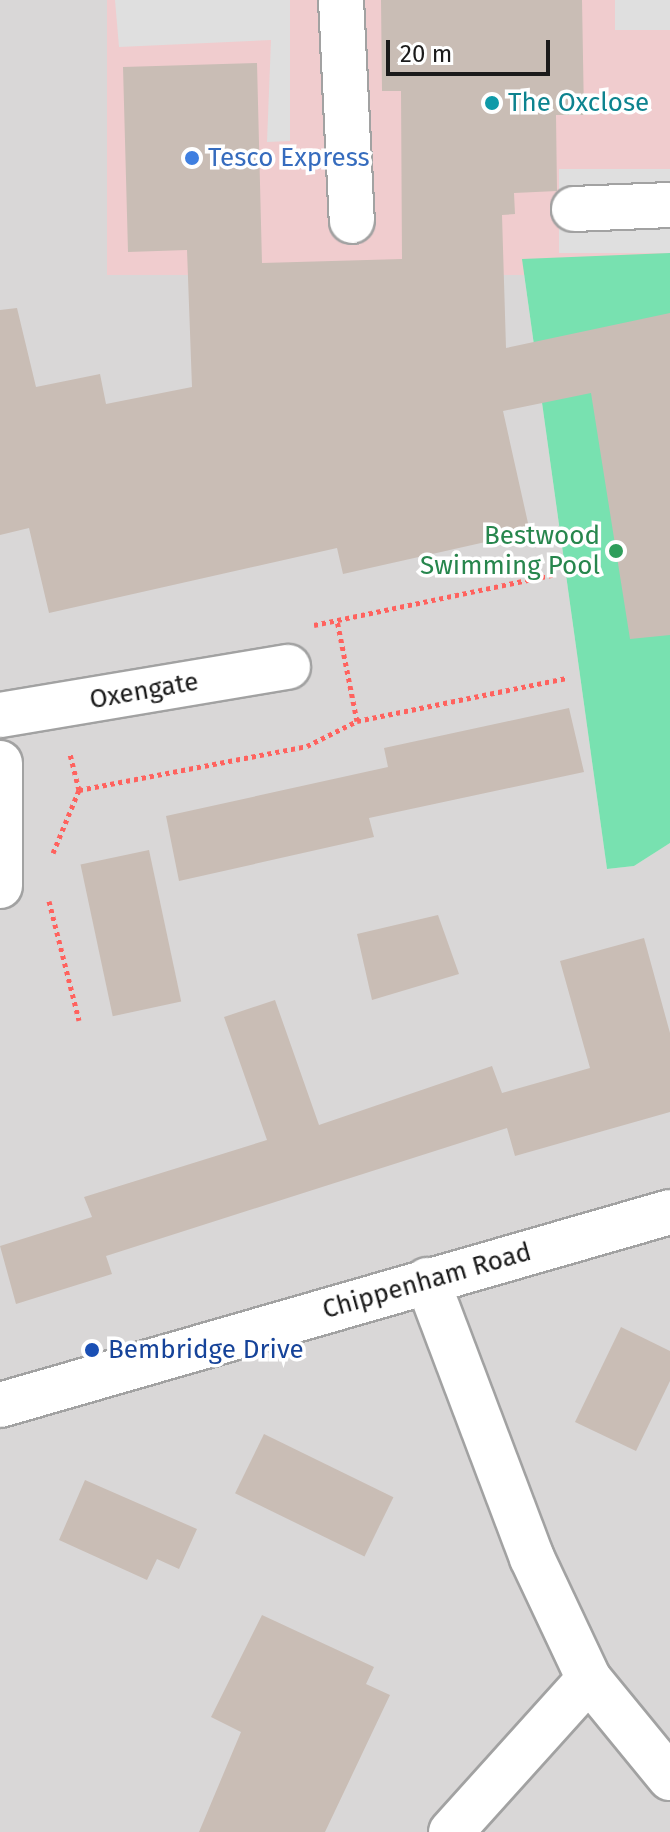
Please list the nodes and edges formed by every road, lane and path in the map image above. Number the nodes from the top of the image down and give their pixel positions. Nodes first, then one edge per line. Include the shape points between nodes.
1 (341, 0) edge
2 (670, 205) edge
3 (574, 209) dead end
4 (352, 221) dead end
5 (556, 574) dead end
6 (337, 620) junction
7 (288, 667) joint
8 (567, 678) dead end
9 (58, 706) junction
10 (0, 715) edge
11 (357, 721) junction
12 (0, 763) edge
13 (79, 790) junction
14 (49, 861) dead end
15 (0, 886) edge
16 (47, 890) dead end
17 (79, 1020) dead end
18 (670, 1212) edge
19 (427, 1280) junction
20 (0, 1405) edge
21 (589, 1679) junction
22 (670, 1778) edge
23 (451, 1832) edge

1 - 4 street
2 - 3 street
5 - 6 path
6 - 7 path via 279,632
6 - 11 path
7 - 9 street, Oxengate
8 - 11 path
9 - 10 street, Oxengate
9 - 13 path
11 - 13 path via 307,746
12 - 15 street
13 - 14 path
16 - 17 path
18 - 19 street, Chippenham Road
19 - 20 street, Chippenham Road
19 - 21 street via 532,1558
21 - 22 street
21 - 23 street

